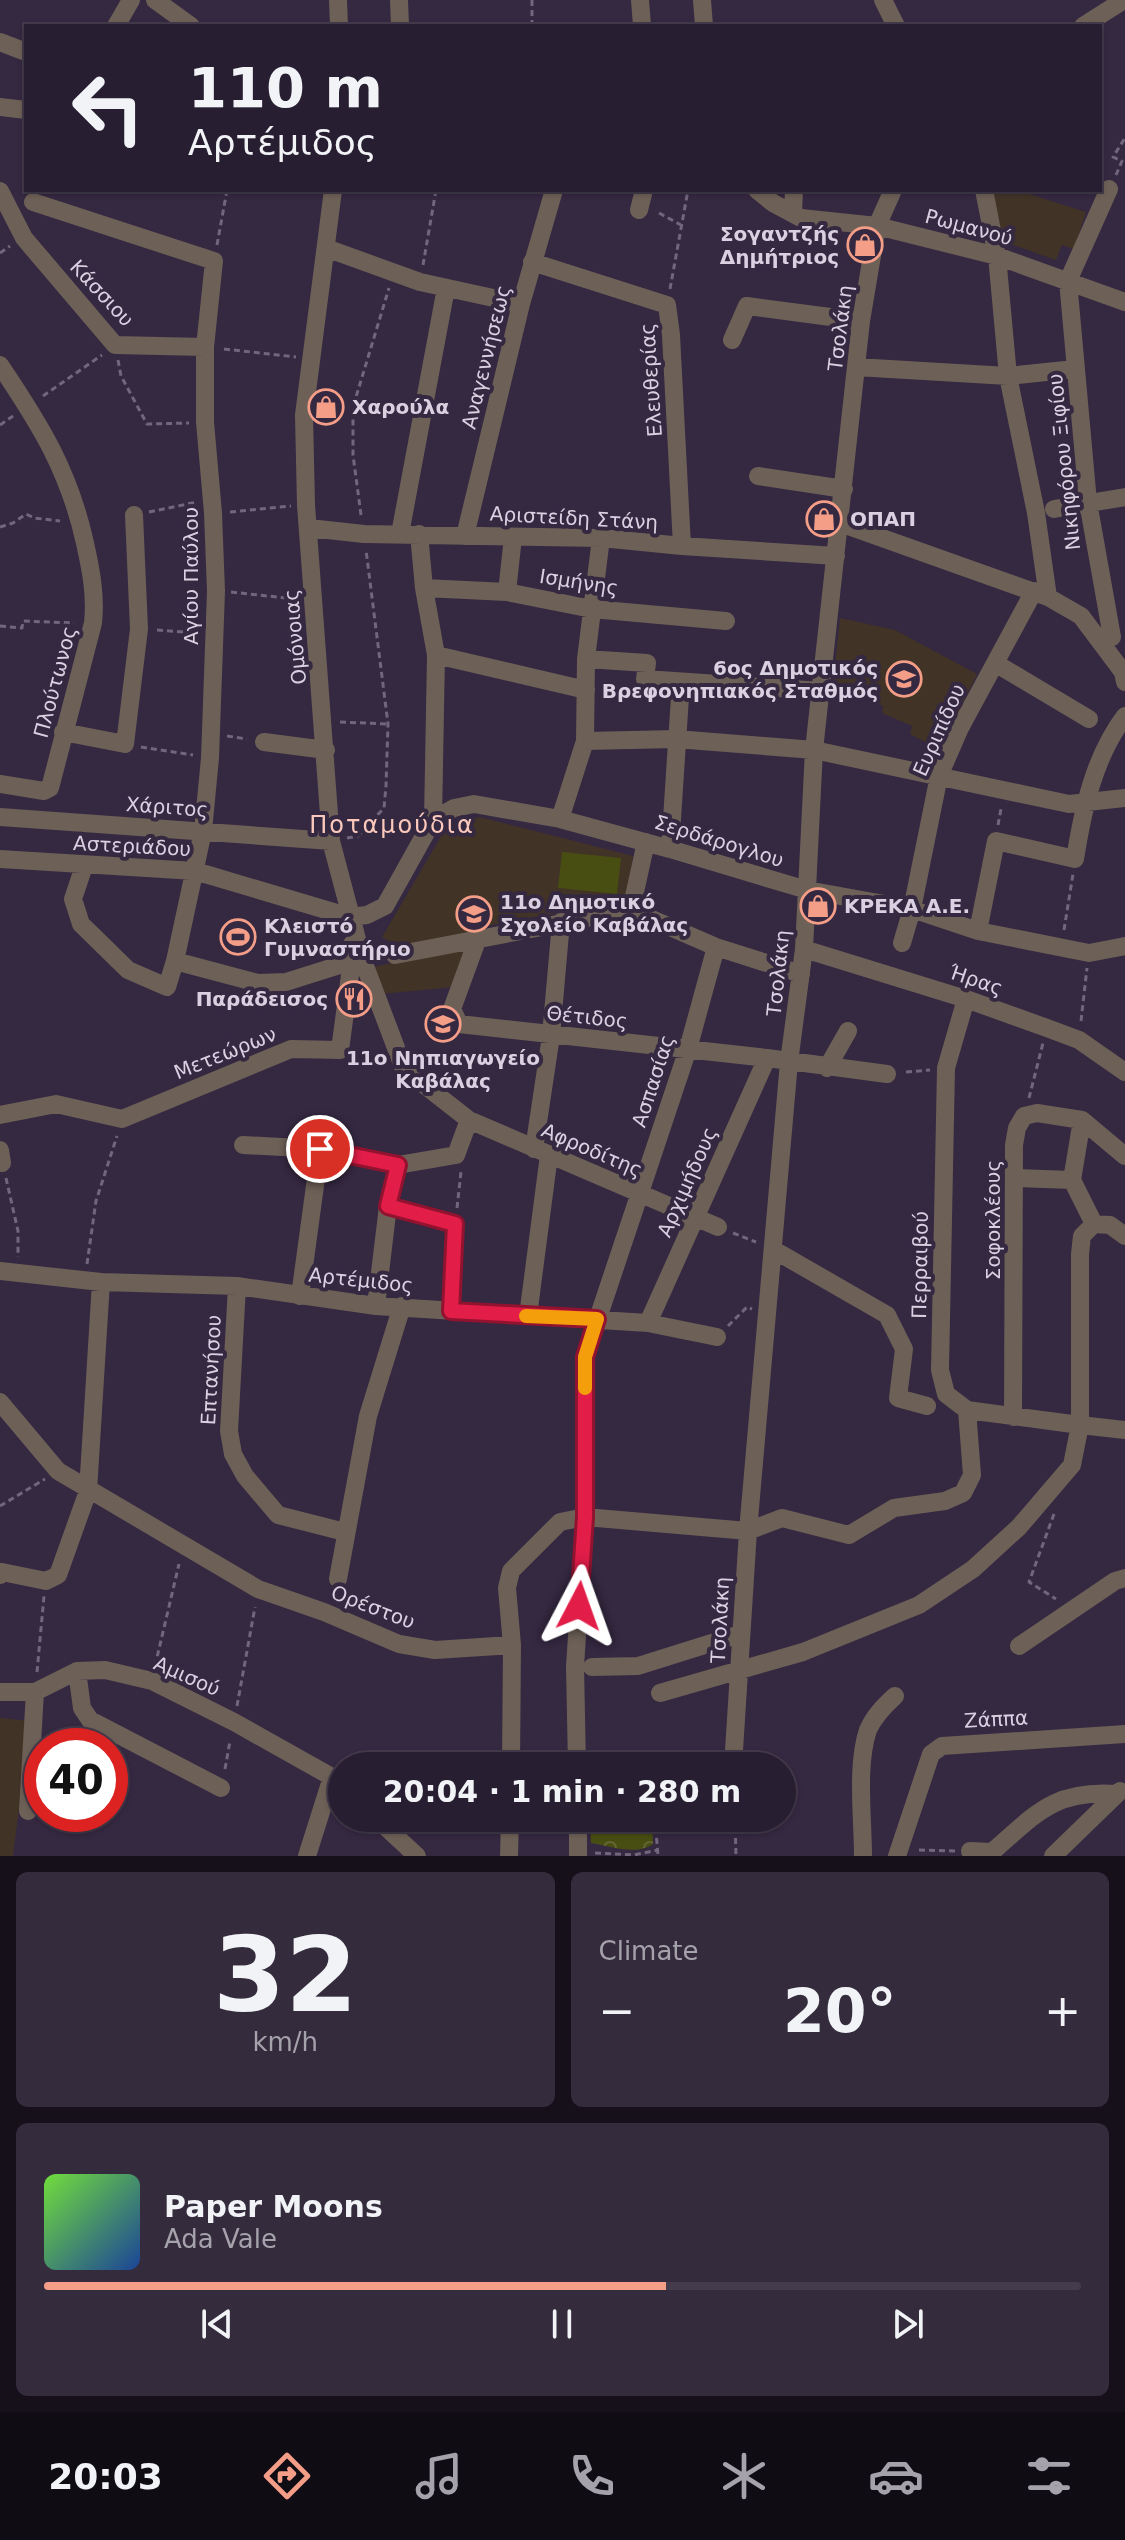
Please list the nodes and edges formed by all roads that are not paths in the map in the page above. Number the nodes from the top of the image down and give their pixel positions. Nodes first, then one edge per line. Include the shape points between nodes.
1 (131, 0) edge
2 (155, 0) edge
3 (338, 0) edge
4 (399, 0) edge
5 (640, 0) edge
6 (702, 0) edge
7 (883, 0) edge
8 (1124, 0) edge
9 (117, 24) edge
10 (188, 24) edge
11 (339, 24) edge
12 (400, 24) edge
13 (642, 24) edge
14 (704, 24) edge
15 (895, 24) edge
16 (1086, 24) edge
17 (0, 42) edge
18 (24, 51) edge
19 (0, 107) edge
20 (24, 110) edge
21 (1109, 189) road end
22 (0, 191) edge
23 (333, 192) edge
24 (553, 192) edge
25 (644, 192) edge
26 (759, 192) edge
27 (794, 192) edge
28 (892, 192) edge
29 (984, 192) edge
30 (34, 196) edge
31 (639, 210) dead end
32 (12, 212) junction
33 (793, 214) junction
34 (877, 226) junction
35 (326, 248) junction
36 (997, 256) junction
37 (532, 262) junction
38 (1068, 281) junction
39 (446, 288) junction
40 (1125, 302) edge
41 (521, 304) junction
42 (861, 321) junction
43 (732, 340) dead end
44 (205, 347) junction
45 (0, 365) edge
46 (856, 367) junction
47 (1075, 369) junction
48 (1008, 376) junction
49 (758, 476) dead end
50 (844, 489) junction
51 (1125, 497) edge
52 (1088, 502) junction
53 (1054, 509) dead end
54 (134, 515) road end
55 (840, 523) junction
56 (309, 528) junction
57 (400, 534) junction
58 (419, 534) junction
59 (465, 536) junction
60 (513, 537) junction
61 (601, 538) junction
62 (682, 546) junction
63 (836, 556) junction
64 (424, 588) junction
65 (507, 592) junction
66 (1041, 594) junction
67 (592, 609) junction
68 (726, 621) dead end
69 (1112, 637) dead end
70 (436, 655) junction
71 (586, 659) junction
72 (995, 663) junction
73 (1124, 675) edge
74 (681, 682) junction
75 (586, 690) junction
76 (821, 691) junction
77 (1125, 716) edge
78 (63, 732) junction
79 (1112, 733) junction
80 (676, 739) junction
81 (585, 741) junction
82 (264, 742) road end
83 (326, 750) junction
84 (814, 750) junction
85 (939, 776) junction
86 (0, 784) edge
87 (1125, 798) edge
88 (1084, 802) junction
89 (0, 817) edge
90 (560, 819) junction
91 (433, 820) junction
92 (203, 831) junction
93 (331, 841) junction
94 (646, 842) junction
95 (670, 849) junction
96 (0, 859) edge
97 (84, 866) junction
98 (195, 871) junction
99 (807, 890) junction
100 (912, 909) junction
101 (631, 910) junction
102 (350, 917) junction
103 (561, 922) junction
104 (978, 931) junction
105 (478, 938) junction
106 (902, 943) dead end
107 (1125, 946) edge
108 (716, 947) junction
109 (804, 949) junction
110 (395, 955) dead end
111 (357, 959) junction
112 (175, 961) junction
113 (801, 974) junction
114 (966, 999) junction
115 (848, 1031) dead end
116 (551, 1036) junction
117 (688, 1049) junction
118 (767, 1058) junction
119 (789, 1062) junction
120 (827, 1068) junction
121 (404, 1069) joint
122 (1125, 1072) edge
123 (887, 1074) road end
124 (0, 1115) edge
125 (469, 1120) junction
126 (1082, 1120) junction
127 (243, 1145) dead end
128 (320, 1149) junction
129 (542, 1152) junction
130 (1125, 1156) edge
131 (398, 1165) junction
132 (1016, 1178) junction
133 (1072, 1180) junction
134 (638, 1194) junction
135 (388, 1206) junction
136 (696, 1217) junction
137 (1094, 1224) junction
138 (718, 1227) road end
139 (1125, 1236) edge
140 (774, 1250) junction
141 (9, 1272) edge
142 (93, 1281) junction
143 (237, 1286) junction
144 (300, 1296) junction
145 (376, 1306) junction
146 (402, 1306) junction
147 (451, 1311) junction
148 (528, 1316) junction
149 (597, 1319) junction
150 (648, 1323) junction
151 (717, 1337) road end
152 (0, 1402) edge
153 (927, 1406) dead end
154 (967, 1410) junction
155 (1013, 1417) junction
156 (1080, 1425) junction
157 (1125, 1430) edge
158 (88, 1491) junction
159 (585, 1517) junction
160 (748, 1531) junction
161 (345, 1532) junction
162 (1, 1572) edge
163 (1125, 1578) edge
164 (338, 1579) dead end
165 (740, 1634) junction
166 (512, 1645) junction
167 (1019, 1646) dead end
168 (592, 1667) dead end
169 (740, 1669) junction
170 (77, 1671) junction
171 (0, 1692) edge
172 (35, 1692) junction
173 (660, 1693) dead end
174 (895, 1696) dead end
175 (33, 1728) edge
176 (1125, 1734) edge
177 (511, 1752) edge
178 (577, 1752) edge
179 (734, 1752) edge
180 (328, 1777) edge
181 (221, 1788) road end
182 (1120, 1790) edge
183 (328, 1804) edge
184 (391, 1832) edge
185 (510, 1832) edge
186 (578, 1832) edge
187 (970, 1851) road end
188 (898, 1852) edge
189 (578, 1854) edge
190 (307, 1856) edge
191 (417, 1856) edge
192 (509, 1856) edge
193 (863, 1856) edge
194 (1053, 1856) edge

1 - 9 street
2 - 10 street
3 - 11 street
4 - 12 street
5 - 13 street
6 - 14 street
7 - 15 street
8 - 16 street
17 - 18 street
19 - 20 street
21 - 38 street
22 - 32 street, Κάσσιου
23 - 35 street, Ομόνοιας
24 - 37 street, Αναγεννήσεως
25 - 31 street
26 - 33 street, Ρωμανού
27 - 33 street
28 - 34 street, Τσολάκη
29 - 36 street
30 - 32 street
30 - 44 street, Αγίου Παύλου via 214,261
32 - 44 street, Κάσσιου via 24,238 115,345
33 - 34 street, Ρωμανού
34 - 36 street, Ρωμανού
34 - 42 street, Τσολάκη
35 - 39 street
35 - 56 street, Ομόνοιας via 304,415
36 - 38 street, Ρωμανού
36 - 48 street
37 - 41 street, Αναγεννήσεως
37 - 62 street, Ελευθερίας via 667,305
38 - 40 street, Ρωμανού
38 - 47 street, Νικηφόρου Ξιφίου
39 - 41 street
39 - 57 street
41 - 59 street, Αναγεννήσεως
42 - 43 street via 747,306
42 - 46 street, Τσολάκη
44 - 92 street, Αγίου Παύλου via 216,591
45 - 78 street, Πλούτωνος via 68,480 84,538 93,623
46 - 48 street
46 - 50 street, Τσολάκη
47 - 48 street
47 - 52 street, Νικηφόρου Ξιφίου
48 - 66 street via 1036,513
49 - 50 street
50 - 55 street, Τσολάκη
51 - 52 street
52 - 53 street
52 - 69 street, Νικηφόρου Ξιφίου
54 - 78 street via 139,629 125,744
55 - 63 street, Τσολάκη
55 - 66 street
56 - 57 street, Αριστείδη Στάνη
56 - 83 street, Ομόνοιας
57 - 58 street, Αριστείδη Στάνη
58 - 59 street, Αριστείδη Στάνη
58 - 64 street
59 - 60 street, Αριστείδη Στάνη
60 - 61 street, Αριστείδη Στάνη
60 - 65 street
61 - 62 street, Αριστείδη Στάνη
61 - 67 street
62 - 63 street, Αριστείδη Στάνη
63 - 76 street, Τσολάκη
64 - 65 street, Ισμήνης
64 - 70 street
65 - 67 street, Ισμήνης
66 - 72 street, Ευριπίδου
66 - 73 street via 1081,616
67 - 68 street, Ισμήνης
67 - 71 street
70 - 75 street
70 - 91 street
71 - 74 street via 647,663 645,679
71 - 75 street
72 - 79 street
72 - 85 street, Ευριπίδου
74 - 76 street
74 - 80 street
75 - 81 street
76 - 84 street, Τσολάκη
77 - 79 street
78 - 86 street, Πλούτωνος via 50,788
79 - 88 street
80 - 81 street
80 - 84 street
80 - 95 street
81 - 90 street
82 - 83 street
83 - 93 street, Ομόνοιας
84 - 85 street
84 - 99 street, Τσολάκη
85 - 88 street via 1069,804
85 - 100 street, Ευριπίδου
87 - 88 street
88 - 104 street via 1075,859 996,841
89 - 92 street, Χάριτος
90 - 91 street, Σερδάρογλου via 474,804
90 - 94 street, Σερδάρογλου
91 - 102 street via 385,906
92 - 93 street, Χάριτος
92 - 98 street, Αγίου Παύλου
93 - 102 street, Ομόνοιας
94 - 95 street, Σερδάρογλου
94 - 101 street
95 - 99 street, Σερδάρογλου
96 - 97 street, Αστεριάδου
97 - 98 street, Αστεριάδου
97 - 112 street via 73,899 81,924 91,935 128,970 167,987
98 - 102 street, Αστεριάδου
98 - 112 street, Αγίου Παύλου
99 - 100 street, Σερδάρογλου
99 - 109 street, Τσολάκη
100 - 104 street, Σερδάρογλου
100 - 106 street, Ευριπίδου
101 - 103 street
101 - 108 street
102 - 111 street, Ομόνοιας
103 - 105 street
103 - 116 street
104 - 107 street, Σερδάρογλου via 1089,953
105 - 110 street
105 - 116 street, Θέτιδος via 452,1009 459,1024
108 - 113 street
108 - 117 street, Ασπασίας
109 - 113 street, Τσολάκη
109 - 114 street, Ήρας
111 - 112 street via 286,982 258,983
111 - 121 street, Ομόνοιας
111 - 124 street, Μετεώρων via 340,1050 291,1049 122,1119 56,1104
113 - 119 street, Τσολάκη
114 - 122 street, Ήρας via 1079,1040
114 - 154 street, Περραιβού via 946,1068 940,1370 946,1394
115 - 120 street
116 - 117 street, Θέτιδος
116 - 129 street
117 - 118 street, Θέτιδος
117 - 134 street, Ασπασίας
118 - 119 street, Θέτιδος
118 - 136 street, Αρχιμήδους
119 - 120 street, Θέτιδος
119 - 140 street, Τσολάκη
120 - 123 street, Θέτιδος
121 - 125 street, Αφροδίτης
125 - 129 street, Αφροδίτης
125 - 131 street via 456,1155
126 - 130 street
126 - 132 street, Σοφοκλέους via 1024,1116 1014,1145
126 - 133 street
127 - 128 street
128 - 131 street
128 - 144 street
129 - 134 street, Αφροδίτης
129 - 148 street
131 - 135 street
132 - 133 street
132 - 155 street, Σοφοκλέους
133 - 137 street
134 - 136 street, Αφροδίτης
134 - 149 street, Ασπασίας
135 - 145 street
135 - 147 street via 455,1224
136 - 138 street, Αφροδίτης
136 - 150 street, Αρχιμήδους
137 - 139 street via 1110,1225
137 - 156 street via 1082,1236 1080,1254
140 - 153 street via 887,1315 904,1349 898,1398
140 - 160 street, Τσολάκη
141 - 142 street, Αρτέμιδος
142 - 143 street, Αρτέμιδος
142 - 158 street
143 - 144 street, Αρτέμιδος
143 - 161 street, Επτανήσου via 229,1431 233,1454 278,1515
144 - 145 street, Αρτέμιδος
145 - 146 street, Αρτέμιδος
146 - 147 street, Αρτέμιδος
146 - 161 street via 368,1416
147 - 148 street, Αρτέμιδος
148 - 149 street, Αρτέμιδος
149 - 150 street, Αρτέμιδος
149 - 159 street, Ασπασίας via 585,1357
150 - 151 street, Αρτέμιδος
152 - 158 street, Ορέστου via 58,1471
154 - 155 street
154 - 160 street via 972,1475 963,1493 894,1508 849,1535 782,1518
155 - 156 street
156 - 157 street
156 - 169 street via 1072,1465 1019,1527 973,1569 919,1605 803,1652
158 - 162 street via 58,1575 46,1581
158 - 166 street, Ορέστου via 258,1589 399,1644 435,1650
159 - 160 street
159 - 166 street via 560,1522 511,1571 507,1588
159 - 178 street, Ασπασίας via 575,1666
160 - 165 street, Τσολάκη
161 - 164 street
163 - 167 street
165 - 168 street via 638,1666
165 - 169 street, Τσολάκη
166 - 177 street
169 - 173 street
169 - 179 street, Τσολάκη
170 - 172 street, Αμισού
170 - 180 street, Αμισού via 105,1670 152,1681
170 - 181 street via 82,1708 90,1720
171 - 172 street, Αμισού
172 - 175 street
174 - 193 street via 879,1711 864,1747
176 - 188 street, Ζάππα via 942,1746 931,1754
182 - 187 street via 1068,1796 1045,1807 992,1852
182 - 194 street
183 - 190 street
184 - 191 street
185 - 192 street
186 - 189 street
188 - 193 street

